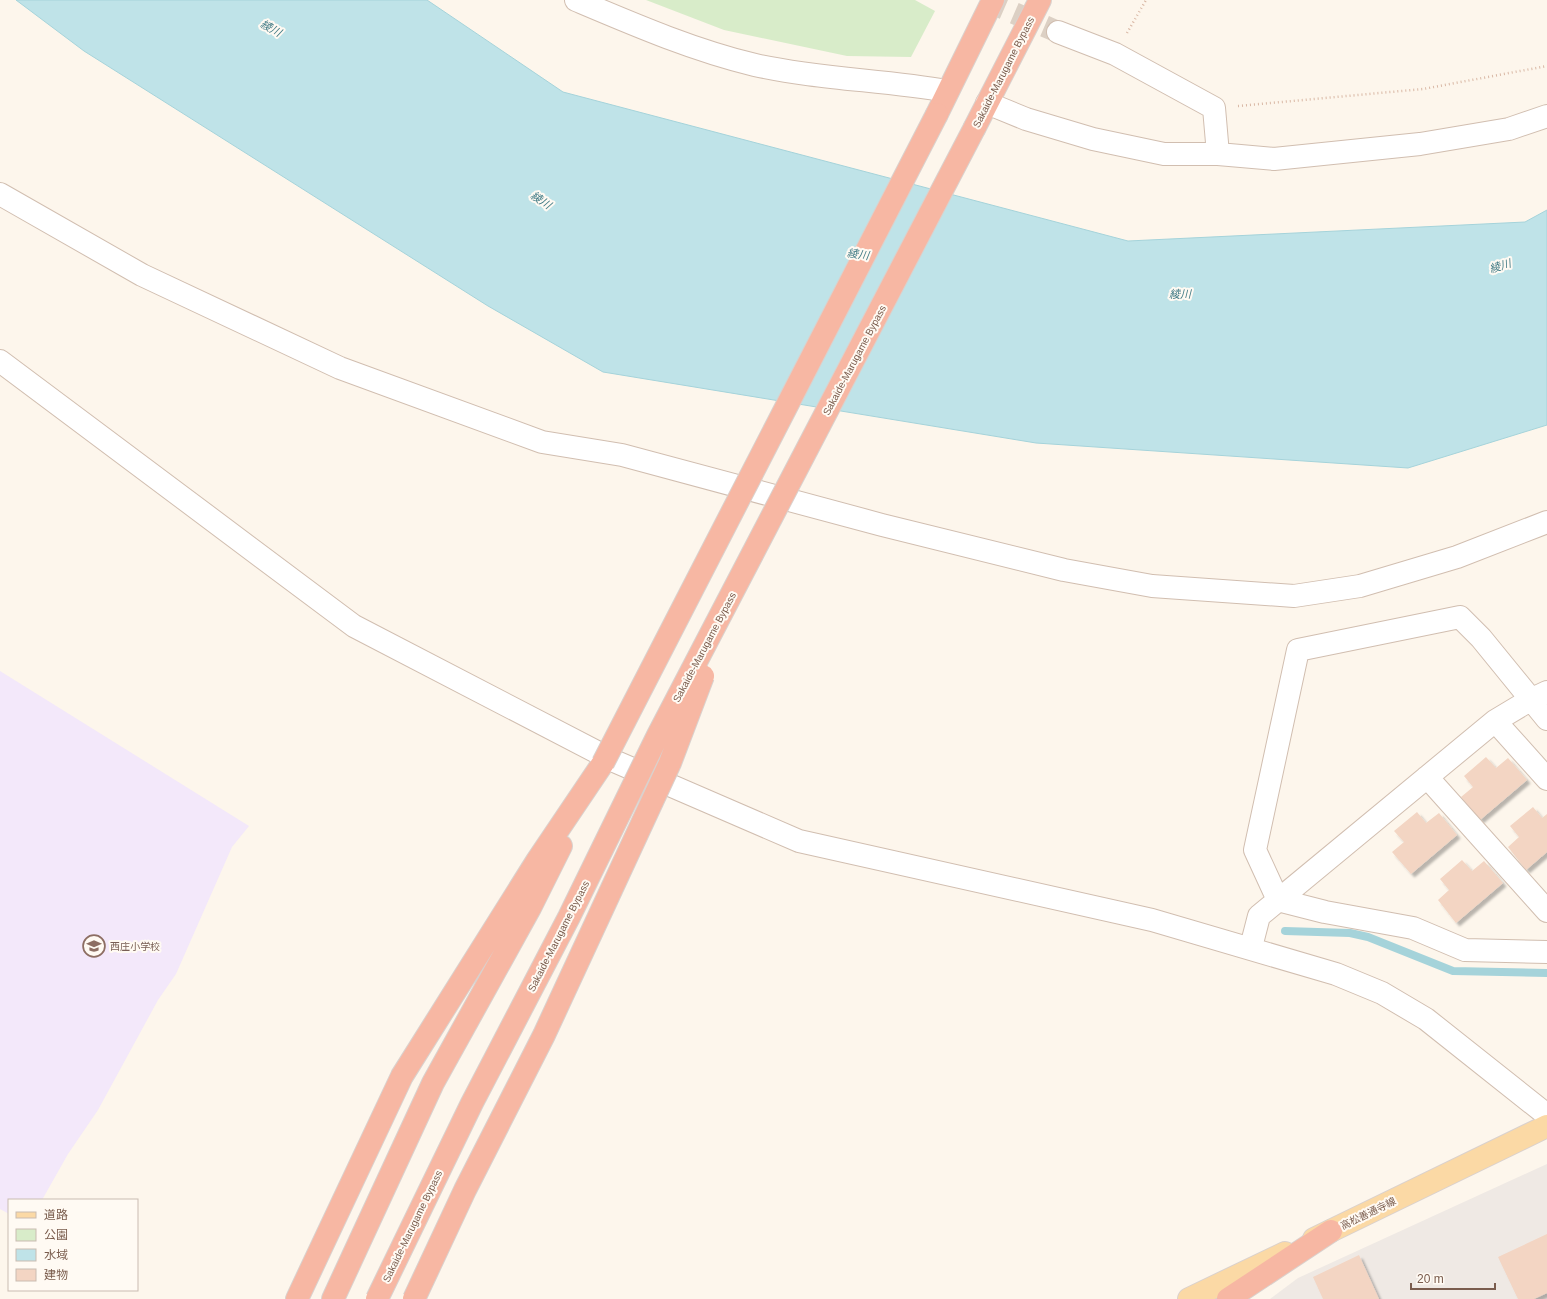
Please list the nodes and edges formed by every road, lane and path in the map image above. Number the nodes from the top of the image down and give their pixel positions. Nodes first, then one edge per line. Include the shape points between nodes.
1 (576, 0) edge
2 (994, 0) edge
3 (1040, 0) edge
4 (1146, 0) edge
5 (1058, 32) tunnel mouth
6 (1115, 54) junction
7 (1547, 66) edge
8 (947, 91) junction
9 (987, 103) junction
10 (1214, 108) junction
11 (1547, 116) edge
12 (1218, 154) junction
13 (0, 194) edge
14 (0, 361) edge
15 (1547, 522) edge
16 (737, 585) junction
17 (1538, 696) edge
18 (1547, 719) edge
19 (1495, 721) junction
20 (603, 763) junction
21 (1427, 777) junction
22 (1547, 779) edge
23 (1278, 900) junction
24 (1547, 911) edge
25 (1251, 948) junction
26 (1547, 952) edge
27 (1547, 1115) edge
28 (1547, 1126) edge
29 (1331, 1231) junction
30 (297, 1299) edge
31 (333, 1299) edge
32 (377, 1299) edge
33 (414, 1299) edge
34 (1188, 1299) edge
35 (1228, 1299) edge

1 - 8 street via 672,41 755,65
2 - 8 highway
3 - 9 highway, Sakaide-Marugame Bypass
4 - 6 path
5 - 6 street
6 - 10 street
7 - 10 path via 1423,89
8 - 20 highway, bridge
9 - 12 street via 1026,119 1093,139 1164,154
9 - 16 highway, Sakaide-Marugame Bypass, bridge
10 - 12 street
11 - 12 street via 1509,129 1420,144 1274,159
13 - 15 street via 142,275 340,368 542,442 622,455 882,525 1064,570 1152,586 1294,596 1360,586 1457,557
14 - 25 street via 354,626 614,761 799,841 1152,920
16 - 32 highway, Sakaide-Marugame Bypass, bridge via 658,735 569,916 472,1103
16 - 33 highway, bridge via 670,763 544,1035 465,1190
17 - 18 street
17 - 19 street
17 - 23 street via 1460,617 1298,650 1255,850
19 - 21 street
19 - 22 street
20 - 30 highway via 537,861 402,1076
20 - 31 highway via 530,908 433,1083
21 - 23 street
21 - 24 street
23 - 25 street via 1259,916
23 - 26 street via 1325,912 1413,928 1465,950
25 - 27 street via 1336,974 1382,993 1426,1019
28 - 29 main road, 高松善通寺線
29 - 34 main road, 高松善通寺線
29 - 35 highway

